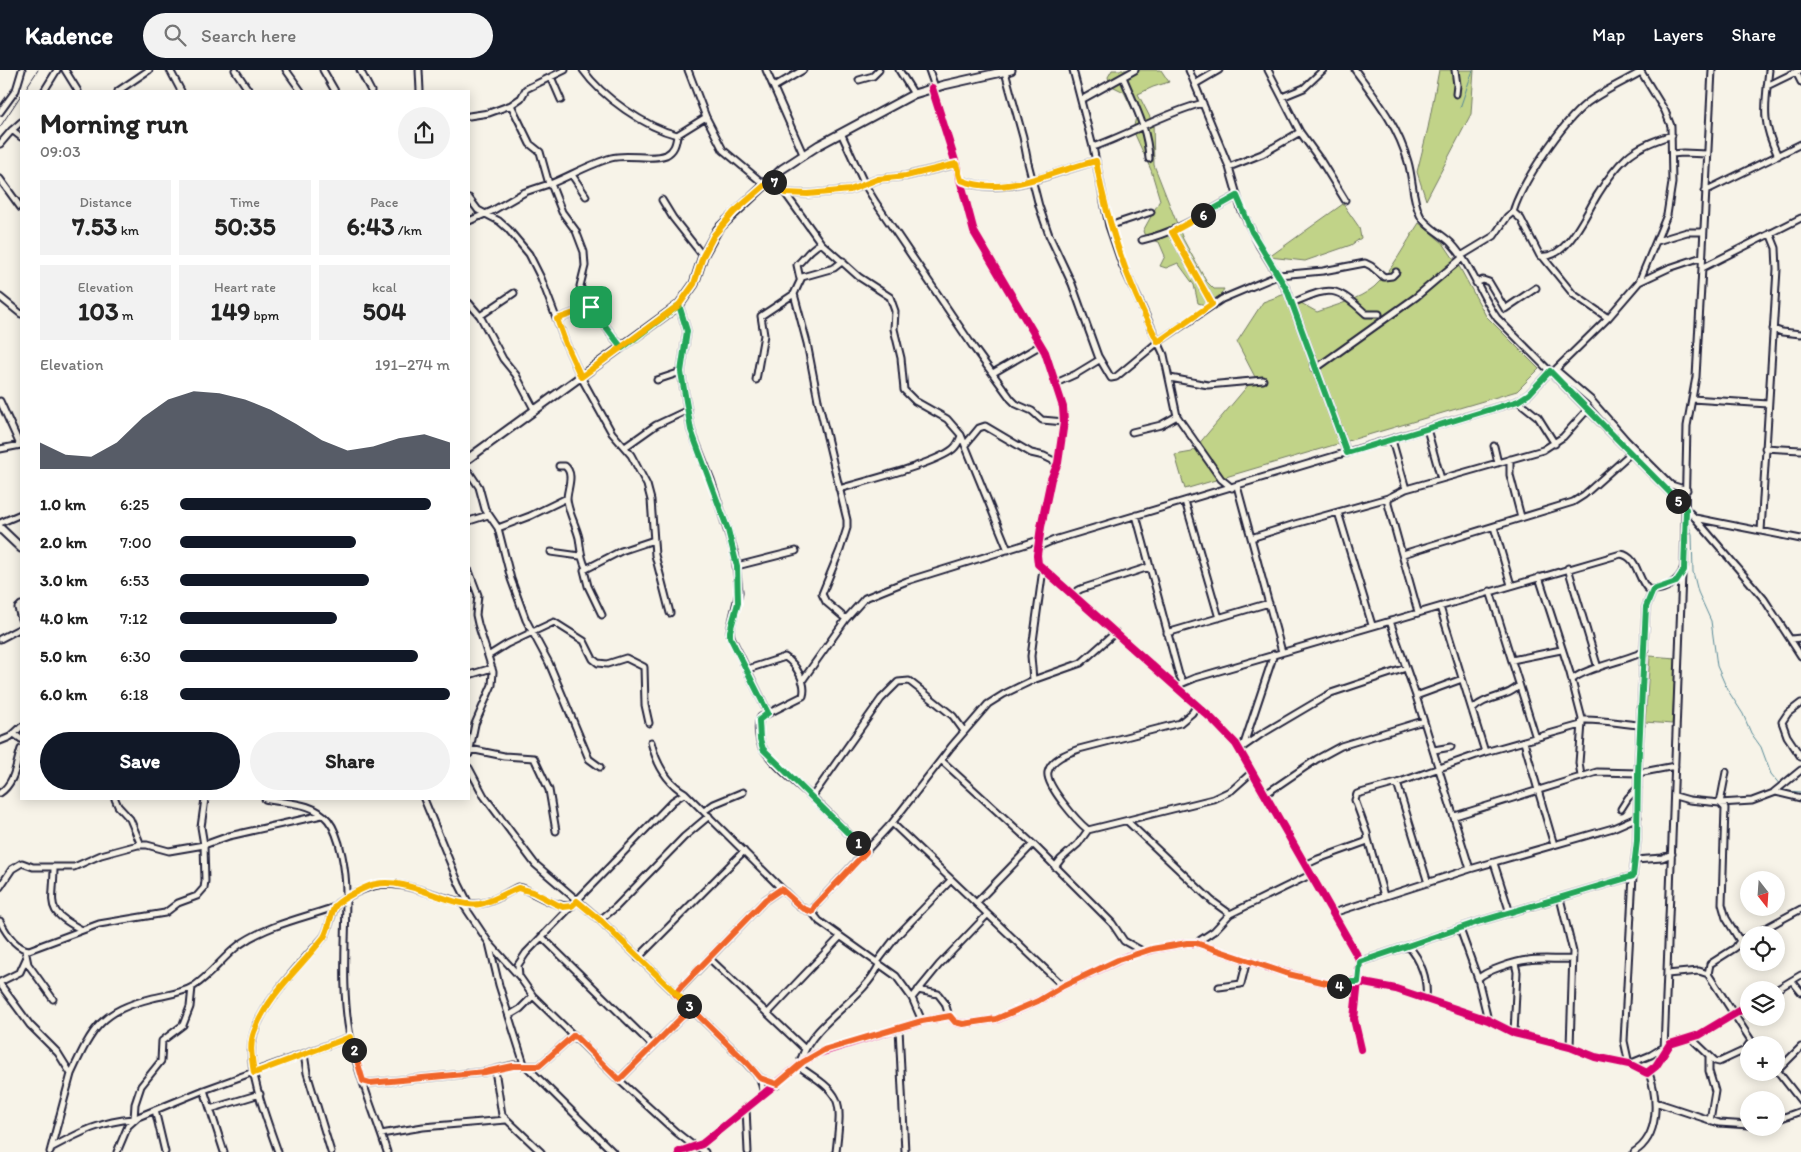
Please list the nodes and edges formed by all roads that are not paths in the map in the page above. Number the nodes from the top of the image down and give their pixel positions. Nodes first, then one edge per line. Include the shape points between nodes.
1 (22, 70) edge
2 (57, 70) edge
3 (65, 70) edge
4 (149, 70) edge
5 (170, 70) edge
6 (235, 70) edge
7 (286, 70) edge
8 (323, 70) edge
9 (360, 70) edge
10 (419, 70) edge
11 (565, 70) edge
12 (583, 70) edge
13 (688, 70) edge
14 (766, 70) edge
15 (803, 70) edge
16 (879, 70) edge
17 (900, 70) edge
18 (929, 70) edge
19 (1073, 70) edge
20 (1135, 70) edge
21 (1188, 70) edge
22 (1218, 70) edge
23 (1268, 70) edge
24 (1323, 70) edge
25 (1355, 70) edge
26 (1455, 70) edge
27 (1712, 70) edge
28 (1768, 70) edge
29 (1008, 71) edge
30 (1640, 71) edge
31 (1798, 71) edge
32 (551, 77) junction
33 (1123, 77) junction
34 (860, 80) dead end
35 (1801, 82) edge
36 (1195, 84) junction
37 (1767, 86) junction
38 (774, 87) junction
39 (934, 87) junction
40 (45, 90) edge
41 (77, 90) edge
42 (119, 90) edge
43 (181, 90) edge
44 (248, 90) edge
45 (300, 90) edge
46 (334, 90) edge
47 (371, 90) edge
48 (420, 90) edge
49 (914, 94) junction
50 (1456, 94) dead end
51 (1282, 97) junction
52 (561, 100) dead end
53 (1081, 100) junction
54 (1203, 103) junction
55 (511, 105) junction
56 (0, 112) edge
57 (470, 116) edge
58 (706, 117) junction
59 (20, 123) edge
60 (1144, 125) junction
61 (12, 130) junction
62 (841, 132) junction
63 (1300, 132) junction
64 (1672, 135) junction
65 (20, 136) edge
66 (677, 136) junction
67 (0, 144) edge
68 (1801, 144) edge
69 (1093, 147) junction
70 (802, 154) junction
71 (1672, 154) junction
72 (1707, 154) junction
73 (1778, 156) junction
74 (1150, 159) dead end
75 (1096, 161) junction
76 (956, 164) junction
77 (1230, 167) junction
78 (572, 175) junction
79 (0, 179) edge
80 (772, 179) junction
81 (1031, 179) junction
82 (961, 180) junction
83 (550, 184) junction
84 (766, 185) junction
85 (865, 185) junction
86 (1705, 191) junction
87 (785, 193) junction
88 (586, 196) dead end
89 (1237, 196) junction
90 (470, 200) edge
91 (662, 200) dead end
92 (1345, 200) dead end
93 (20, 207) edge
94 (1151, 212) dead end
95 (1513, 212) junction
96 (485, 213) junction
97 (1801, 218) edge
98 (470, 220) edge
99 (1110, 226) junction
100 (1172, 232) junction
101 (1703, 232) junction
102 (1770, 233) junction
103 (1142, 240) dead end
104 (1657, 241) junction
105 (821, 243) junction
106 (703, 256) junction
107 (1462, 257) junction
108 (1543, 257) junction
109 (1702, 257) junction
110 (842, 261) junction
111 (1702, 268) junction
112 (1396, 272) dead end
113 (1279, 275) junction
114 (800, 279) junction
115 (1639, 282) junction
116 (1476, 283) junction
117 (1536, 288) dead end
118 (514, 293) dead end
119 (794, 294) junction
120 (0, 297) edge
121 (470, 303) edge
122 (1292, 303) junction
123 (1212, 304) junction
124 (679, 305) junction
125 (591, 307) junction
126 (20, 313) edge
127 (1379, 314) dead end
128 (480, 316) junction
129 (1608, 318) junction
130 (557, 319) junction
131 (1773, 328) junction
132 (1801, 334) edge
133 (1158, 342) junction
134 (1041, 345) junction
135 (622, 348) junction
136 (1099, 360) junction
137 (1315, 369) junction
138 (1552, 371) junction
139 (681, 372) junction
140 (993, 373) junction
141 (581, 377) junction
142 (1170, 378) junction
143 (657, 380) dead end
144 (756, 380) dead end
145 (1263, 380) dead end
146 (1056, 383) junction
147 (1529, 394) junction
148 (1692, 399) junction
149 (0, 401) edge
150 (1518, 401) junction
151 (1768, 404) junction
152 (1526, 406) junction
153 (1588, 409) junction
154 (688, 410) junction
155 (535, 412) junction
156 (1178, 416) junction
157 (1064, 422) junction
158 (1427, 429) junction
159 (1132, 432) dead end
160 (961, 436) junction
161 (1392, 440) junction
162 (20, 443) edge
163 (1555, 444) junction
164 (20, 445) edge
165 (965, 445) junction
166 (1494, 446) dead end
167 (625, 447) junction
168 (1765, 448) junction
169 (0, 449) edge
170 (1801, 450) edge
171 (1347, 453) junction
172 (1631, 453) junction
173 (470, 455) edge
174 (1510, 459) junction
175 (1498, 462) junction
176 (1058, 463) junction
177 (559, 466) dead end
178 (470, 474) edge
179 (1441, 479) junction
180 (1235, 487) junction
181 (839, 489) junction
182 (1406, 489) junction
183 (1687, 490) junction
184 (567, 498) junction
185 (1388, 498) junction
186 (1185, 501) junction
187 (1686, 509) junction
188 (1338, 512) junction
189 (20, 514) edge
190 (488, 515) junction
191 (1136, 515) junction
192 (1521, 517) junction
193 (1695, 518) junction
194 (470, 521) edge
195 (0, 522) edge
196 (1494, 527) junction
197 (0, 528) edge
198 (498, 528) junction
199 (1761, 531) junction
200 (1251, 538) junction
201 (1801, 539) edge
202 (654, 540) junction
203 (1039, 540) junction
204 (20, 547) edge
205 (1038, 547) junction
206 (1008, 550) junction
207 (796, 551) dead end
208 (551, 552) dead end
209 (1403, 554) junction
210 (580, 556) junction
211 (737, 566) junction
212 (1149, 567) junction
213 (586, 568) junction
214 (1568, 568) junction
215 (1043, 569) junction
216 (470, 574) edge
217 (1682, 574) junction
218 (1539, 577) junction
219 (1511, 585) junction
220 (1653, 590) junction
221 (1490, 591) junction
222 (1072, 594) junction
223 (1270, 603) junction
224 (1440, 607) junction
225 (1418, 612) junction
226 (670, 613) dead end
227 (602, 615) dead end
228 (1219, 618) junction
229 (846, 619) junction
230 (1390, 620) junction
231 (1372, 626) junction
232 (20, 629) edge
233 (1116, 632) junction
234 (1167, 633) junction
235 (532, 634) junction
236 (1801, 638) edge
237 (0, 639) edge
238 (1791, 639) junction
239 (1561, 650) junction
240 (1645, 651) junction
241 (1282, 652) junction
242 (1274, 654) junction
243 (488, 656) junction
244 (1801, 656) edge
245 (1512, 660) junction
246 (492, 668) junction
247 (1406, 668) junction
248 (1598, 668) junction
249 (748, 669) junction
250 (1570, 673) junction
251 (1578, 674) junction
252 (470, 675) edge
253 (1462, 679) junction
254 (1033, 680) junction
255 (1572, 680) junction
256 (802, 681) junction
257 (1183, 682) junction
258 (1519, 685) junction
259 (1176, 686) junction
260 (1416, 696) junction
261 (1801, 703) edge
262 (1197, 705) junction
263 (1472, 710) junction
264 (768, 713) junction
265 (1423, 721) junction
266 (1582, 721) junction
267 (648, 723) dead end
268 (1641, 725) junction
269 (20, 728) edge
270 (964, 731) junction
271 (14, 734) junction
272 (20, 738) edge
273 (1536, 738) junction
274 (0, 741) edge
275 (650, 742) dead end
276 (1524, 742) junction
277 (470, 746) edge
278 (1451, 747) dead end
279 (1241, 749) junction
280 (1434, 750) junction
281 (470, 751) edge
282 (1485, 752) junction
283 (20, 753) edge
284 (1801, 757) edge
285 (941, 760) junction
286 (1675, 766) junction
287 (600, 767) dead end
288 (1440, 767) junction
289 (470, 770) edge
290 (1801, 770) edge
291 (1252, 772) junction
292 (1726, 772) dead end
293 (1638, 773) junction
294 (1581, 776) junction
295 (1398, 783) junction
296 (1638, 788) junction
297 (1539, 791) junction
298 (743, 792) dead end
299 (1774, 792) junction
300 (0, 793) edge
301 (685, 793) junction
302 (1263, 793) junction
303 (1675, 796) junction
304 (812, 797) junction
305 (1801, 798) edge
306 (115, 800) edge
307 (205, 800) edge
308 (273, 800) edge
309 (424, 800) edge
310 (1720, 803) junction
311 (1621, 810) dead end
312 (704, 811) junction
313 (322, 815) junction
314 (709, 816) junction
315 (1455, 816) junction
316 (1638, 817) junction
317 (1127, 821) junction
318 (892, 823) junction
319 (1088, 830) junction
320 (556, 831) dead end
321 (1368, 839) junction
322 (1033, 844) junction
323 (141, 845) junction
324 (204, 845) junction
325 (1554, 845) junction
326 (744, 851) junction
327 (866, 852) junction
328 (1672, 854) junction
329 (1635, 860) junction
330 (1494, 863) junction
331 (1305, 865) junction
332 (54, 867) junction
333 (1055, 867) junction
334 (1470, 869) junction
335 (1310, 875) junction
336 (1633, 876) junction
337 (951, 880) junction
338 (1428, 883) junction
339 (0, 887) edge
340 (781, 889) junction
341 (1384, 896) junction
342 (1560, 898) junction
343 (346, 899) junction
344 (577, 901) junction
345 (976, 903) junction
346 (466, 904) junction
347 (572, 906) junction
348 (335, 907) junction
349 (1801, 908) edge
350 (812, 912) junction
351 (1333, 913) junction
352 (1510, 913) junction
353 (1230, 914) junction
354 (987, 915) junction
355 (600, 920) junction
356 (0, 921) edge
357 (1769, 926) edge
358 (1460, 929) junction
359 (82, 930) junction
360 (542, 937) junction
361 (840, 937) junction
362 (1740, 939) edge
363 (1740, 942) edge
364 (1196, 943) junction
365 (489, 944) junction
366 (1408, 946) junction
367 (25, 950) junction
368 (1144, 952) junction
369 (638, 958) junction
370 (709, 958) junction
371 (26, 959) junction
372 (1572, 959) junction
373 (1247, 960) junction
374 (1360, 962) junction
375 (1515, 963) junction
376 (878, 964) junction
377 (1667, 974) junction
378 (1708, 974) junction
379 (1801, 975) edge
380 (519, 976) junction
381 (1478, 980) junction
382 (1792, 981) junction
383 (1358, 982) junction
384 (0, 983) edge
385 (1785, 985) edge
386 (1063, 986) junction
387 (192, 987) junction
388 (1219, 987) dead end
389 (918, 990) junction
390 (1801, 992) edge
391 (675, 994) junction
392 (533, 996) junction
393 (912, 998) junction
394 (1426, 998) junction
395 (53, 999) dead end
396 (691, 1008) junction
397 (1740, 1010) edge
398 (768, 1013) junction
399 (1734, 1014) junction
400 (510, 1015) junction
401 (950, 1016) junction
402 (1488, 1020) junction
403 (922, 1021) junction
404 (899, 1028) junction
405 (1514, 1033) junction
406 (574, 1035) junction
407 (1748, 1036) edge
408 (350, 1037) junction
409 (1665, 1037) junction
410 (1691, 1038) junction
411 (1675, 1042) junction
412 (652, 1045) junction
413 (1570, 1047) junction
414 (1801, 1047) edge
415 (805, 1049) junction
416 (1361, 1049) dead end
417 (1664, 1050) junction
418 (1740, 1052) edge
419 (304, 1054) junction
420 (1709, 1056) junction
421 (803, 1062) junction
422 (1785, 1062) edge
423 (1629, 1064) junction
424 (539, 1066) junction
425 (798, 1066) junction
426 (526, 1067) junction
427 (495, 1070) junction
428 (254, 1073) junction
429 (1649, 1073) junction
430 (71, 1074) junction
431 (535, 1074) junction
432 (760, 1078) junction
433 (619, 1080) junction
434 (1785, 1080) edge
435 (363, 1081) junction
436 (777, 1084) junction
437 (204, 1090) junction
438 (260, 1094) junction
439 (764, 1094) junction
440 (1801, 1101) edge
441 (1655, 1102) junction
442 (746, 1108) junction
443 (210, 1109) junction
444 (155, 1110) junction
445 (1801, 1111) edge
446 (1785, 1117) edge
447 (134, 1119) junction
448 (506, 1120) junction
449 (1710, 1121) junction
450 (1740, 1125) edge
451 (381, 1134) junction
452 (696, 1147) junction
453 (50, 1150) edge
454 (385, 1151) edge
455 (118, 1152) edge
456 (165, 1152) edge
457 (224, 1152) edge
458 (278, 1152) edge
459 (331, 1152) edge
460 (541, 1152) edge
461 (613, 1152) edge
462 (680, 1152) edge
463 (705, 1152) edge
464 (748, 1152) edge
465 (836, 1152) edge
466 (905, 1152) edge
467 (1634, 1152) edge

1 - 56 street via 16,90
2 - 40 street
3 - 41 street
4 - 42 street
5 - 43 street
6 - 44 street
7 - 45 street
8 - 46 street
9 - 47 street
10 - 48 street
11 - 32 street
12 - 66 street via 596,85 644,122
13 - 58 street
14 - 38 street
15 - 38 street
16 - 34 street via 873,76
17 - 49 street
18 - 39 street
19 - 53 street
20 - 33 street
21 - 36 street
22 - 36 street
23 - 51 street
24 - 51 street via 1304,88
25 - 107 street via 1396,128 1409,163 1421,217
26 - 50 street
27 - 72 street
28 - 37 street
29 - 39 street
29 - 81 street
30 - 64 street via 1665,111
30 - 95 street via 1575,114 1543,158
31 - 35 street
31 - 37 street
32 - 52 street
32 - 55 street via 526,89
33 - 53 street
33 - 60 street
36 - 54 street
37 - 73 street via 1765,118
38 - 70 street
39 - 49 street
39 - 76 street
49 - 62 street
51 - 63 street
53 - 69 street
54 - 60 street
54 - 77 street
55 - 57 street
55 - 83 street via 530,144 540,152
58 - 66 street
58 - 84 street via 723,150
59 - 61 street
60 - 69 street
60 - 74 street
61 - 65 street
61 - 67 street
62 - 70 street
62 - 85 street
63 - 77 street via 1262,154
63 - 92 street
64 - 71 street
64 - 108 street via 1628,155 1602,188 1582,225 1567,244
66 - 78 street via 673,150 667,154 611,158
68 - 73 street
69 - 75 street
70 - 80 street
71 - 72 street
71 - 104 street via 1671,197
72 - 86 street
73 - 86 street
75 - 81 street
75 - 99 street
76 - 82 street
76 - 85 street via 878,179
77 - 89 street
78 - 83 street
78 - 88 street
79 - 93 street
80 - 84 street
80 - 87 street
81 - 82 street via 1000,186
81 - 136 street via 1049,235 1072,284
82 - 134 street via 974,232
83 - 96 street via 525,192
83 - 125 street via 584,252 585,266 580,286
84 - 106 street via 718,229
85 - 87 street via 822,194
85 - 140 street
86 - 101 street
87 - 105 street
89 - 100 street
89 - 113 street via 1252,232
90 - 96 street
91 - 106 street
94 - 99 street
95 - 107 street via 1494,236
95 - 108 street via 1521,219
96 - 98 street
96 - 130 street via 513,234 529,254
97 - 102 street
99 - 133 street via 1122,264
100 - 103 street
100 - 123 street
101 - 104 street via 1687,232
101 - 109 street
102 - 111 street
102 - 131 street via 1777,259
104 - 115 street
105 - 110 street
105 - 114 street via 808,251 796,265
106 - 124 street via 694,284
107 - 116 street
107 - 137 street via 1416,297
108 - 129 street via 1573,294
109 - 111 street
109 - 115 street
110 - 114 street via 834,268
110 - 160 street via 890,297 902,358 903,386 907,394 947,419
111 - 148 street via 1698,363
112 - 113 street via 1384,277 1365,264
113 - 122 street
113 - 123 street
114 - 119 street
115 - 129 street
116 - 117 street via 1489,282 1505,309
116 - 138 street via 1498,318
118 - 128 street
119 - 144 street via 761,316 764,336
119 - 181 street
120 - 126 street
121 - 128 street
122 - 127 street via 1334,290 1366,314
122 - 137 street
123 - 133 street
124 - 135 street
124 - 139 street via 687,331
125 - 130 street
125 - 135 street
128 - 155 street
129 - 138 street
130 - 141 street
131 - 132 street
131 - 151 street
133 - 136 street via 1113,378
133 - 142 street
134 - 140 street
134 - 146 street
135 - 141 street
136 - 146 street
137 - 171 street
138 - 147 street
138 - 153 street
138 - 183 street via 1591,400 1671,485
139 - 143 street
139 - 154 street
140 - 157 street via 1016,404 1046,421
141 - 155 street
141 - 167 street via 612,433
142 - 145 street via 1208,386
142 - 156 street
146 - 157 street
147 - 150 street
147 - 152 street
148 - 151 street
148 - 183 street via 1687,426
149 - 162 street
150 - 152 street
150 - 158 street
151 - 168 street
152 - 163 street via 1542,422
153 - 163 street
153 - 172 street
154 - 167 street via 656,425
154 - 211 street via 693,438 733,543
155 - 173 street
156 - 159 street via 1161,425
156 - 180 street via 1223,482
157 - 176 street
158 - 161 street
158 - 179 street
160 - 165 street
160 - 181 street via 952,450 930,460
161 - 171 street
161 - 182 street
163 - 174 street
164 - 169 street
165 - 176 street via 979,428 985,426 1031,453
165 - 206 street
166 - 175 street
167 - 202 street via 650,496
168 - 170 street
168 - 199 street
171 - 180 street
172 - 187 street
172 - 192 street via 1580,498
174 - 175 street
174 - 192 street via 1510,475
175 - 179 street
176 - 203 street via 1051,479
177 - 184 street via 565,466 569,471
178 - 190 street via 479,487
179 - 182 street
180 - 186 street
180 - 200 street
181 - 229 street via 847,528 834,568 822,591 826,602
182 - 185 street
183 - 187 street
184 - 198 street
184 - 210 street via 579,539
185 - 188 street
185 - 209 street
186 - 191 street
186 - 228 street
187 - 193 street
187 - 217 street
188 - 200 street
188 - 231 street
189 - 195 street
190 - 194 street
190 - 198 street
191 - 205 street
191 - 212 street
192 - 196 street
193 - 199 street
193 - 238 street via 1764,599
196 - 209 street
196 - 219 street
197 - 204 street
198 - 235 street via 511,579
199 - 201 street
200 - 223 street
202 - 213 street
202 - 226 street
203 - 205 street
203 - 206 street
205 - 215 street via 1037,560
206 - 229 street via 880,590 865,598
207 - 211 street
208 - 210 street
209 - 225 street
210 - 213 street
211 - 249 street via 738,603 730,631
212 - 222 street
212 - 234 street
213 - 227 street via 584,575
214 - 218 street
214 - 220 street via 1624,554 1632,561 1644,586
214 - 248 street
215 - 222 street
215 - 254 street via 1031,656
216 - 243 street via 478,595 476,615
217 - 220 street via 1671,584
217 - 286 street
218 - 219 street
218 - 239 street
219 - 221 street
220 - 240 street via 1646,607
221 - 224 street
221 - 245 street
222 - 233 street
223 - 228 street
223 - 241 street
224 - 225 street
224 - 253 street
225 - 230 street
228 - 234 street
229 - 256 street
230 - 231 street
230 - 247 street
231 - 241 street
232 - 237 street
233 - 254 street via 1081,663
233 - 259 street
234 - 257 street via 1178,675
235 - 243 street
235 - 267 street via 554,622 584,641 598,663 607,664 626,658 641,664 645,671
235 - 287 street via 549,663 589,759
236 - 238 street
238 - 244 street
239 - 245 street
239 - 250 street
240 - 248 street
240 - 268 street
241 - 242 street
242 - 257 street
242 - 279 street
243 - 246 street
245 - 258 street
246 - 252 street
246 - 277 street via 492,685 475,724
247 - 260 street
247 - 279 street via 1331,693
248 - 251 street
249 - 256 street via 785,657
249 - 264 street
250 - 251 street
250 - 255 street
251 - 255 street
253 - 260 street
253 - 263 street
254 - 270 street via 996,698
255 - 266 street
256 - 264 street via 803,696
257 - 259 street
258 - 263 street via 1510,692 1481,701
258 - 273 street
259 - 262 street
260 - 265 street
261 - 284 street via 1788,712 1782,722
262 - 279 street
262 - 319 street via 1192,714 1180,723 1079,749 1052,765 1048,774 1050,782 1074,817
263 - 282 street
264 - 304 street via 759,720 763,749
265 - 280 street
265 - 302 street via 1340,746
266 - 268 street via 1597,719
266 - 273 street via 1578,726
266 - 294 street via 1578,763
268 - 293 street
269 - 271 street
270 - 285 street
270 - 304 street via 953,716 918,688 909,682 898,682 881,699
271 - 272 street
271 - 274 street
273 - 276 street
275 - 301 street via 667,777
276 - 282 street
276 - 297 street
278 - 280 street
279 - 291 street
280 - 288 street
281 - 320 street via 534,758 549,790
282 - 288 street
283 - 300 street via 13,778
285 - 318 street
285 - 322 street
286 - 293 street
286 - 303 street
288 - 295 street
288 - 315 street
289 - 344 street via 476,784 527,855
290 - 299 street
291 - 302 street
291 - 317 street via 1223,795
292 - 310 street
293 - 294 street via 1600,771
293 - 296 street
294 - 297 street
295 - 321 street via 1355,795
295 - 338 street
296 - 311 street
296 - 316 street
297 - 315 street
297 - 325 street
298 - 312 street
299 - 305 street
299 - 310 street via 1752,801
301 - 312 street
301 - 344 street
302 - 331 street
303 - 310 street
303 - 328 street
304 - 327 street
306 - 323 street via 130,819
307 - 324 street via 201,827
308 - 313 street via 298,803
309 - 346 street
310 - 362 street via 1726,810 1722,904 1726,918
312 - 314 street
313 - 324 street via 229,836
313 - 343 street via 332,827 342,858
314 - 326 street
314 - 355 street via 684,836
315 - 334 street
316 - 325 street
316 - 329 street
317 - 319 street
317 - 353 street via 1201,892
318 - 327 street
318 - 337 street
319 - 333 street
321 - 331 street via 1360,846
321 - 341 street
322 - 333 street
322 - 345 street
323 - 324 street via 169,851
323 - 332 street via 101,855 74,867
324 - 359 street via 205,881 197,896 178,903 165,913 119,919
325 - 330 street
326 - 340 street
326 - 369 street
327 - 350 street
328 - 329 street
328 - 377 street
329 - 336 street
330 - 334 street
330 - 352 street
331 - 335 street
332 - 339 street via 33,867 22,863 12,869
332 - 359 street via 54,909
333 - 368 street via 1112,923 1124,941
334 - 338 street
335 - 351 street
335 - 353 street
336 - 342 street
336 - 423 street via 1624,1041
337 - 345 street
337 - 376 street via 896,938
338 - 341 street
340 - 350 street via 802,908
340 - 370 street via 765,900
341 - 351 street
342 - 352 street
342 - 372 street via 1572,943
343 - 346 street via 370,885 383,883 429,892
343 - 348 street
343 - 408 street via 345,983
344 - 347 street
344 - 355 street
345 - 354 street
346 - 347 street via 489,901 518,888 563,907
346 - 365 street
347 - 360 street
348 - 387 street via 277,925 247,940
348 - 428 street via 324,937 297,966 258,1024 252,1040
349 - 357 street
350 - 361 street
351 - 374 street
352 - 358 street
353 - 364 street via 1214,931
354 - 386 street
354 - 389 street
355 - 369 street
356 - 367 street via 7,934
358 - 366 street
358 - 381 street
359 - 367 street
360 - 380 street via 520,960
360 - 412 street
361 - 376 street
361 - 398 street
363 - 378 street via 1710,964
364 - 368 street
364 - 373 street
365 - 380 street
365 - 400 street
366 - 374 street
366 - 394 street via 1426,980
367 - 371 street
368 - 386 street via 1118,960
369 - 391 street
370 - 391 street
370 - 398 street
371 - 384 street via 20,972
371 - 395 street
372 - 375 street
372 - 413 street
373 - 383 street via 1329,984 1340,986
373 - 388 street via 1241,984
374 - 383 street
375 - 381 street via 1481,975
375 - 405 street
376 - 393 street via 896,976
376 - 415 street via 875,974
377 - 378 street via 1699,970
377 - 409 street
378 - 399 street
379 - 382 street
380 - 392 street
381 - 402 street
382 - 385 street
382 - 390 street
383 - 394 street
383 - 416 street via 1354,1019
384 - 430 street via 30,1025 58,1053
386 - 401 street via 996,1019 963,1024
387 - 430 street via 132,1003 108,1016 88,1039
387 - 447 street via 187,1016 183,1025 162,1041 161,1061 141,1086
389 - 393 street
389 - 401 street via 938,994
391 - 396 street
392 - 400 street
392 - 406 street
393 - 403 street
394 - 402 street
396 - 412 street
396 - 432 street
397 - 399 street
398 - 415 street
399 - 407 street
399 - 410 street
400 - 426 street
401 - 403 street
402 - 405 street
403 - 404 street
404 - 421 street via 824,1050
404 - 466 street
405 - 413 street
406 - 424 street
406 - 433 street
408 - 419 street
408 - 435 street
409 - 411 street
409 - 417 street
410 - 411 street
410 - 420 street
411 - 417 street
412 - 433 street
413 - 423 street via 1594,1057
414 - 422 street
415 - 421 street
417 - 423 street
417 - 429 street
418 - 420 street via 1725,1060 1715,1061
419 - 428 street
419 - 459 street
420 - 449 street via 1709,1071 1715,1091
421 - 425 street
423 - 429 street
424 - 426 street
424 - 431 street
425 - 436 street
425 - 465 street via 837,1097
426 - 427 street
426 - 431 street
427 - 435 street via 370,1083
427 - 448 street via 499,1102
428 - 437 street
428 - 438 street
429 - 441 street
430 - 453 street
431 - 461 street
432 - 436 street
432 - 439 street
433 - 452 street
434 - 440 street
435 - 451 street
436 - 439 street
437 - 443 street
437 - 444 street
438 - 443 street
438 - 458 street
439 - 442 street
441 - 449 street
441 - 467 street via 1650,1133
442 - 452 street
442 - 464 street
443 - 457 street
444 - 447 street
444 - 456 street
445 - 446 street
447 - 453 street via 91,1127
447 - 455 street via 124,1133
448 - 451 street
448 - 460 street
449 - 450 street
451 - 454 street
452 - 462 street
452 - 463 street

